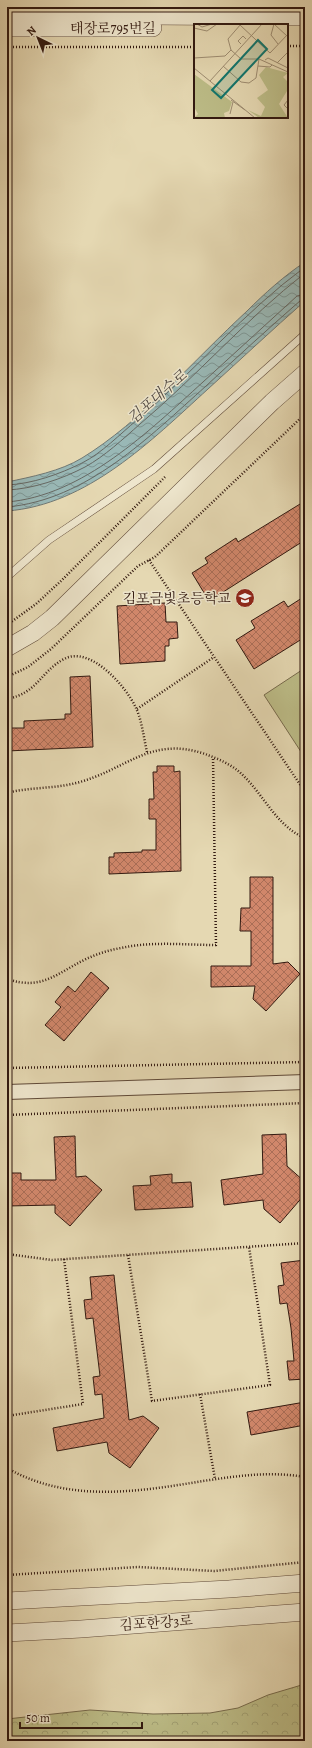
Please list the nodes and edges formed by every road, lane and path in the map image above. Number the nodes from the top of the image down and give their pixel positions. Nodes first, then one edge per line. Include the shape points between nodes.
1 (7, 15) edge
2 (305, 17) edge
3 (7, 28) edge
4 (194, 28) edge
5 (288, 28) edge
6 (305, 28) edge
7 (288, 46) edge
8 (305, 46) edge
9 (7, 47) edge
10 (194, 47) edge
11 (305, 334) edge
12 (305, 373) edge
13 (305, 414) edge
14 (166, 476) dead end
15 (149, 560) junction
16 (7, 577) edge
17 (7, 625) edge
18 (7, 648) edge
19 (214, 657) junction
20 (7, 677) edge
21 (7, 699) edge
22 (137, 709) junction
23 (147, 752) junction
24 (213, 757) junction
25 (305, 783) edge
26 (7, 793) edge
27 (305, 838) edge
28 (7, 979) edge
29 (305, 1062) edge
30 (7, 1068) edge
31 (305, 1082) edge
32 (7, 1092) edge
33 (305, 1103) edge
34 (7, 1115) edge
35 (305, 1243) edge
36 (249, 1247) junction
37 (7, 1254) edge
38 (128, 1255) junction
39 (64, 1259) junction
40 (200, 1394) junction
41 (7, 1416) edge
42 (7, 1468) edge
43 (305, 1477) edge
44 (215, 1479) junction
45 (305, 1562) edge
46 (7, 1575) edge
47 (305, 1583) edge
48 (7, 1601) edge
49 (305, 1612) edge
50 (7, 1633) edge

1 - 2 street, 태장로795번길
3 - 4 street, 태장로795번길
5 - 6 street
7 - 8 path
9 - 10 path
11 - 16 lane via 154,469 49,540
12 - 18 street via 244,429 52,618
13 - 15 path
14 - 17 path via 62,580 36,604
15 - 19 path
15 - 20 path via 138,566 51,649 28,667
19 - 22 path
19 - 25 path via 301,786
21 - 22 path via 28,692 62,660 70,656 80,656 89,659 110,674
22 - 23 path
23 - 24 path via 166,748 180,749
23 - 26 path via 108,772 75,783
24 - 27 path via 235,768 289,829
24 - 28 path via 216,945 152,944 122,947 86,959 46,981 19,984
29 - 30 path
31 - 32 street
33 - 34 path
35 - 36 path
36 - 38 path
36 - 40 path via 270,1385
37 - 39 path via 52,1260
38 - 39 path
38 - 40 path via 152,1400
39 - 41 path via 83,1404
40 - 44 path
42 - 44 path via 24,1478 47,1486 103,1492 159,1488
43 - 44 path via 273,1473
45 - 46 path via 214,1571 138,1567
47 - 48 street
49 - 50 street, 김포한강3로

